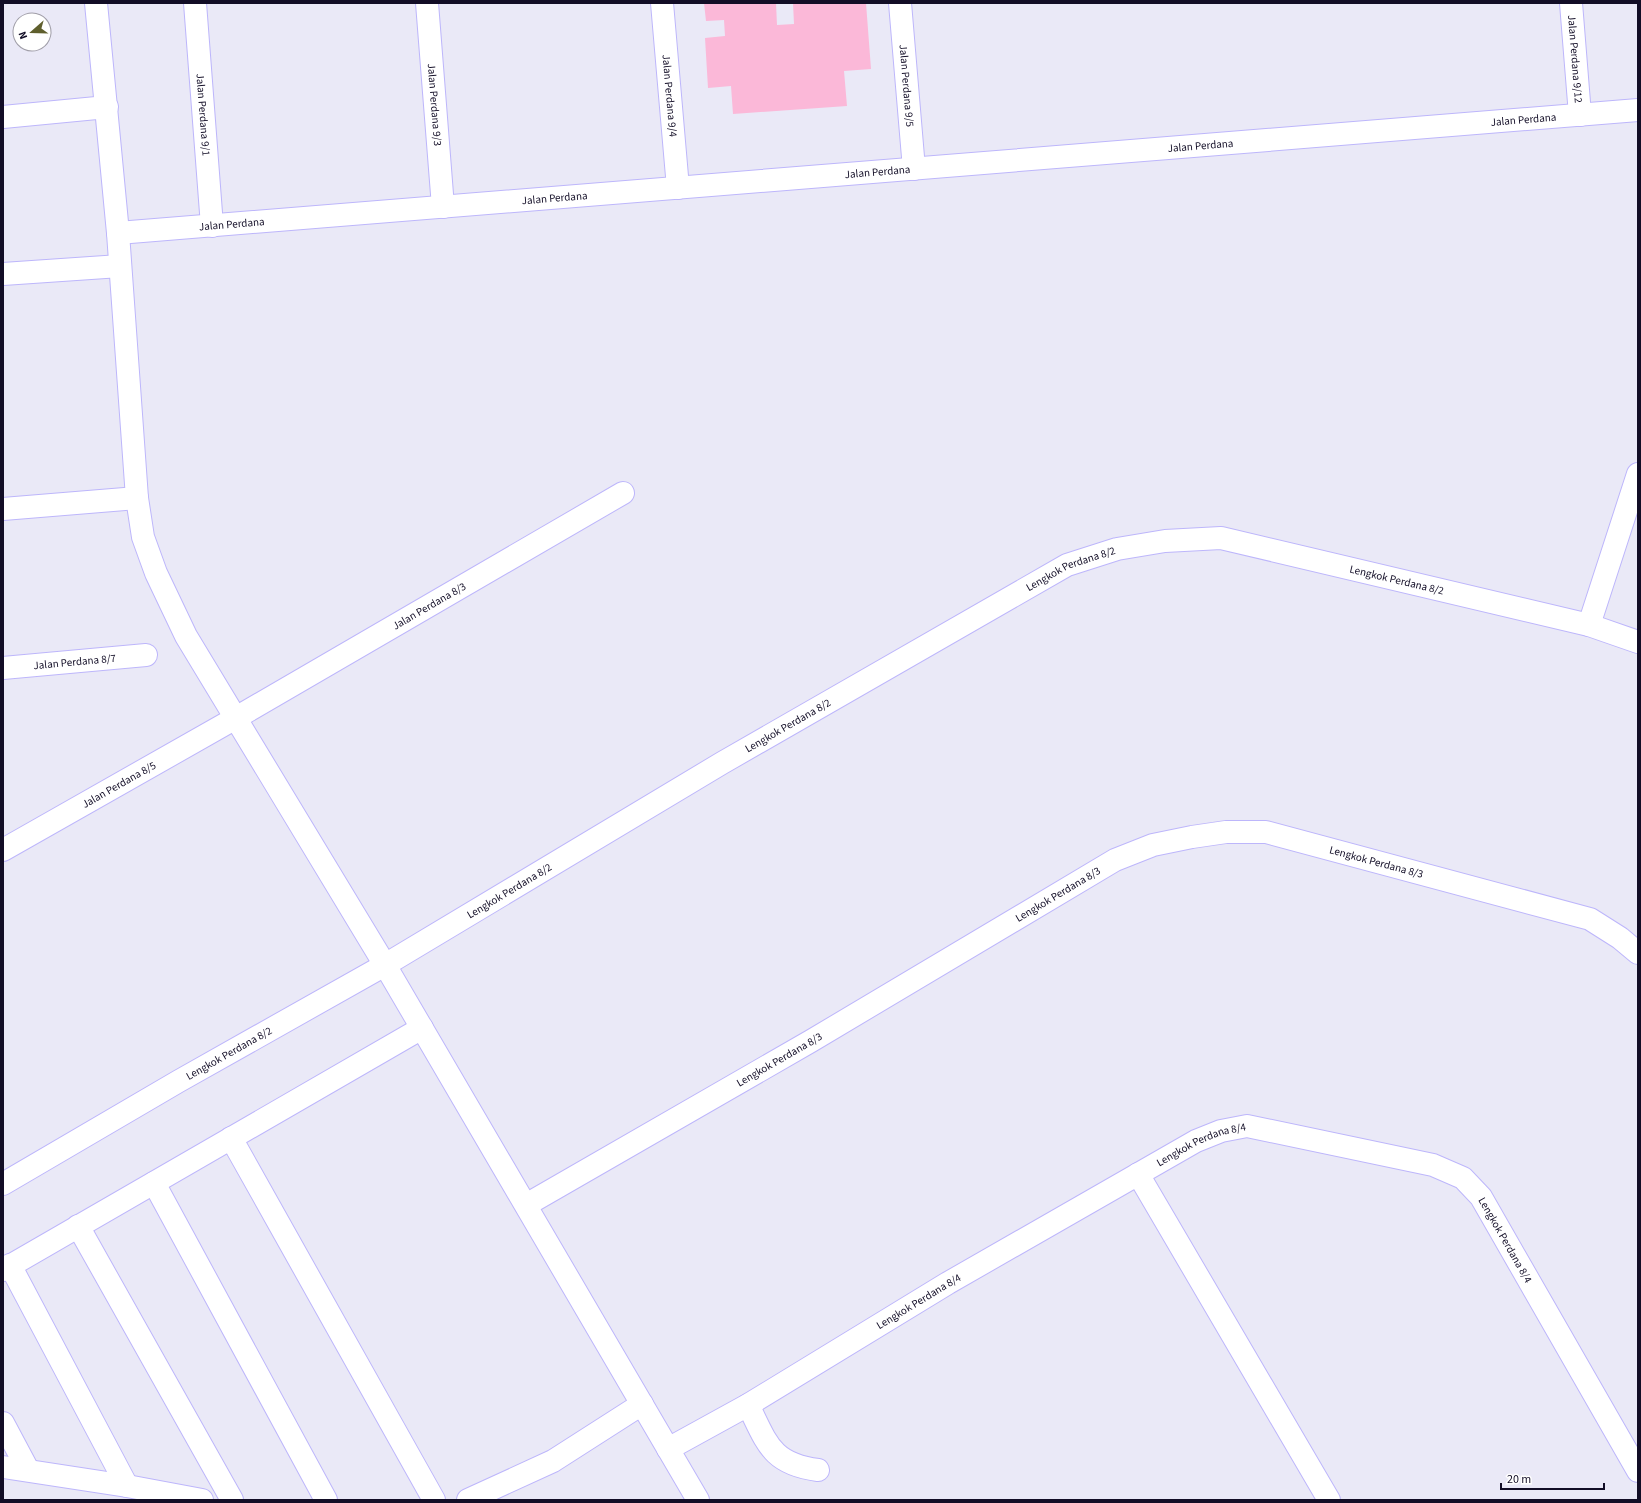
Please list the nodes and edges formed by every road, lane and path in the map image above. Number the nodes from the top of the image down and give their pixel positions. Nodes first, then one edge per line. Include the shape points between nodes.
1 (96, 3) edge
2 (195, 3) edge
3 (427, 3) edge
4 (662, 3) edge
5 (900, 3) edge
6 (1572, 3) edge
7 (106, 107) junction
8 (1638, 110) edge
9 (1580, 115) junction
10 (3, 117) edge
11 (914, 169) junction
12 (678, 188) junction
13 (443, 207) junction
14 (212, 226) junction
15 (118, 233) junction
16 (120, 266) junction
17 (3, 274) edge
18 (1638, 474) edge
19 (623, 493) dead end
20 (137, 498) junction
21 (3, 509) edge
22 (1589, 625) junction
23 (1638, 642) edge
24 (146, 655) dead end
25 (3, 668) edge
26 (234, 718) junction
27 (33, 832) junction
28 (3, 834) edge
29 (3, 850) edge
30 (1638, 953) edge
31 (385, 965) junction
32 (422, 1028) junction
33 (231, 1138) junction
34 (1138, 1174) junction
35 (154, 1183) junction
36 (3, 1184) edge
37 (526, 1205) junction
38 (78, 1226) junction
39 (7, 1268) edge
40 (642, 1404) junction
41 (748, 1404) junction
42 (3, 1423) edge
43 (668, 1449) junction
44 (3, 1467) edge
45 (28, 1470) junction
46 (818, 1470) dead end
47 (1638, 1471) edge
48 (128, 1486) junction
49 (193, 1499) edge
50 (232, 1500) edge
51 (326, 1500) edge
52 (434, 1500) edge
53 (468, 1500) edge
54 (698, 1500) edge
55 (1329, 1500) edge

1 - 7 street
2 - 14 street, Jalan Perdana 9/1
3 - 13 street, Jalan Perdana 9/3
4 - 12 street, Jalan Perdana 9/4
5 - 11 street, Jalan Perdana 9/5
6 - 9 street, Jalan Perdana 9/12
7 - 10 street
7 - 15 street
8 - 9 street, Jalan Perdana
9 - 11 street, Jalan Perdana
11 - 12 street, Jalan Perdana
12 - 13 street, Jalan Perdana
13 - 14 street, Jalan Perdana
14 - 15 street, Jalan Perdana
15 - 16 street
16 - 17 street
16 - 20 street
18 - 22 street
19 - 26 street, Jalan Perdana 8/3
20 - 21 street
20 - 26 street via 143,537 156,573 186,636
22 - 23 street, Lengkok Perdana 8/2
22 - 31 street, Lengkok Perdana 8/2 via 1221,538 1165,541 1117,549 1067,565 722,763
24 - 25 street, Jalan Perdana 8/7
26 - 27 street, Jalan Perdana 8/5
26 - 31 street
27 - 28 street
27 - 29 street, Jalan Perdana 8/5
30 - 37 street, Lengkok Perdana 8/3 via 1590,919 1266,832 1226,832 1153,845 1115,860 811,1041
31 - 32 street
31 - 36 street, Lengkok Perdana 8/2 via 179,1080
32 - 33 street
32 - 37 street
33 - 35 street
33 - 52 street
34 - 41 street, Lengkok Perdana 8/4 via 948,1283
34 - 47 street, Lengkok Perdana 8/4 via 1196,1140 1221,1131 1247,1126 1433,1165 1463,1178 1481,1197
34 - 55 street
35 - 38 street
35 - 51 street
37 - 40 street
38 - 39 street
38 - 50 street
39 - 48 street
40 - 43 street
40 - 53 street via 553,1461
41 - 43 street, Lengkok Perdana 8/4
41 - 46 street via 770,1448 786,1462 800,1468
42 - 45 street
43 - 54 street
44 - 45 street
45 - 48 street
48 - 49 street

